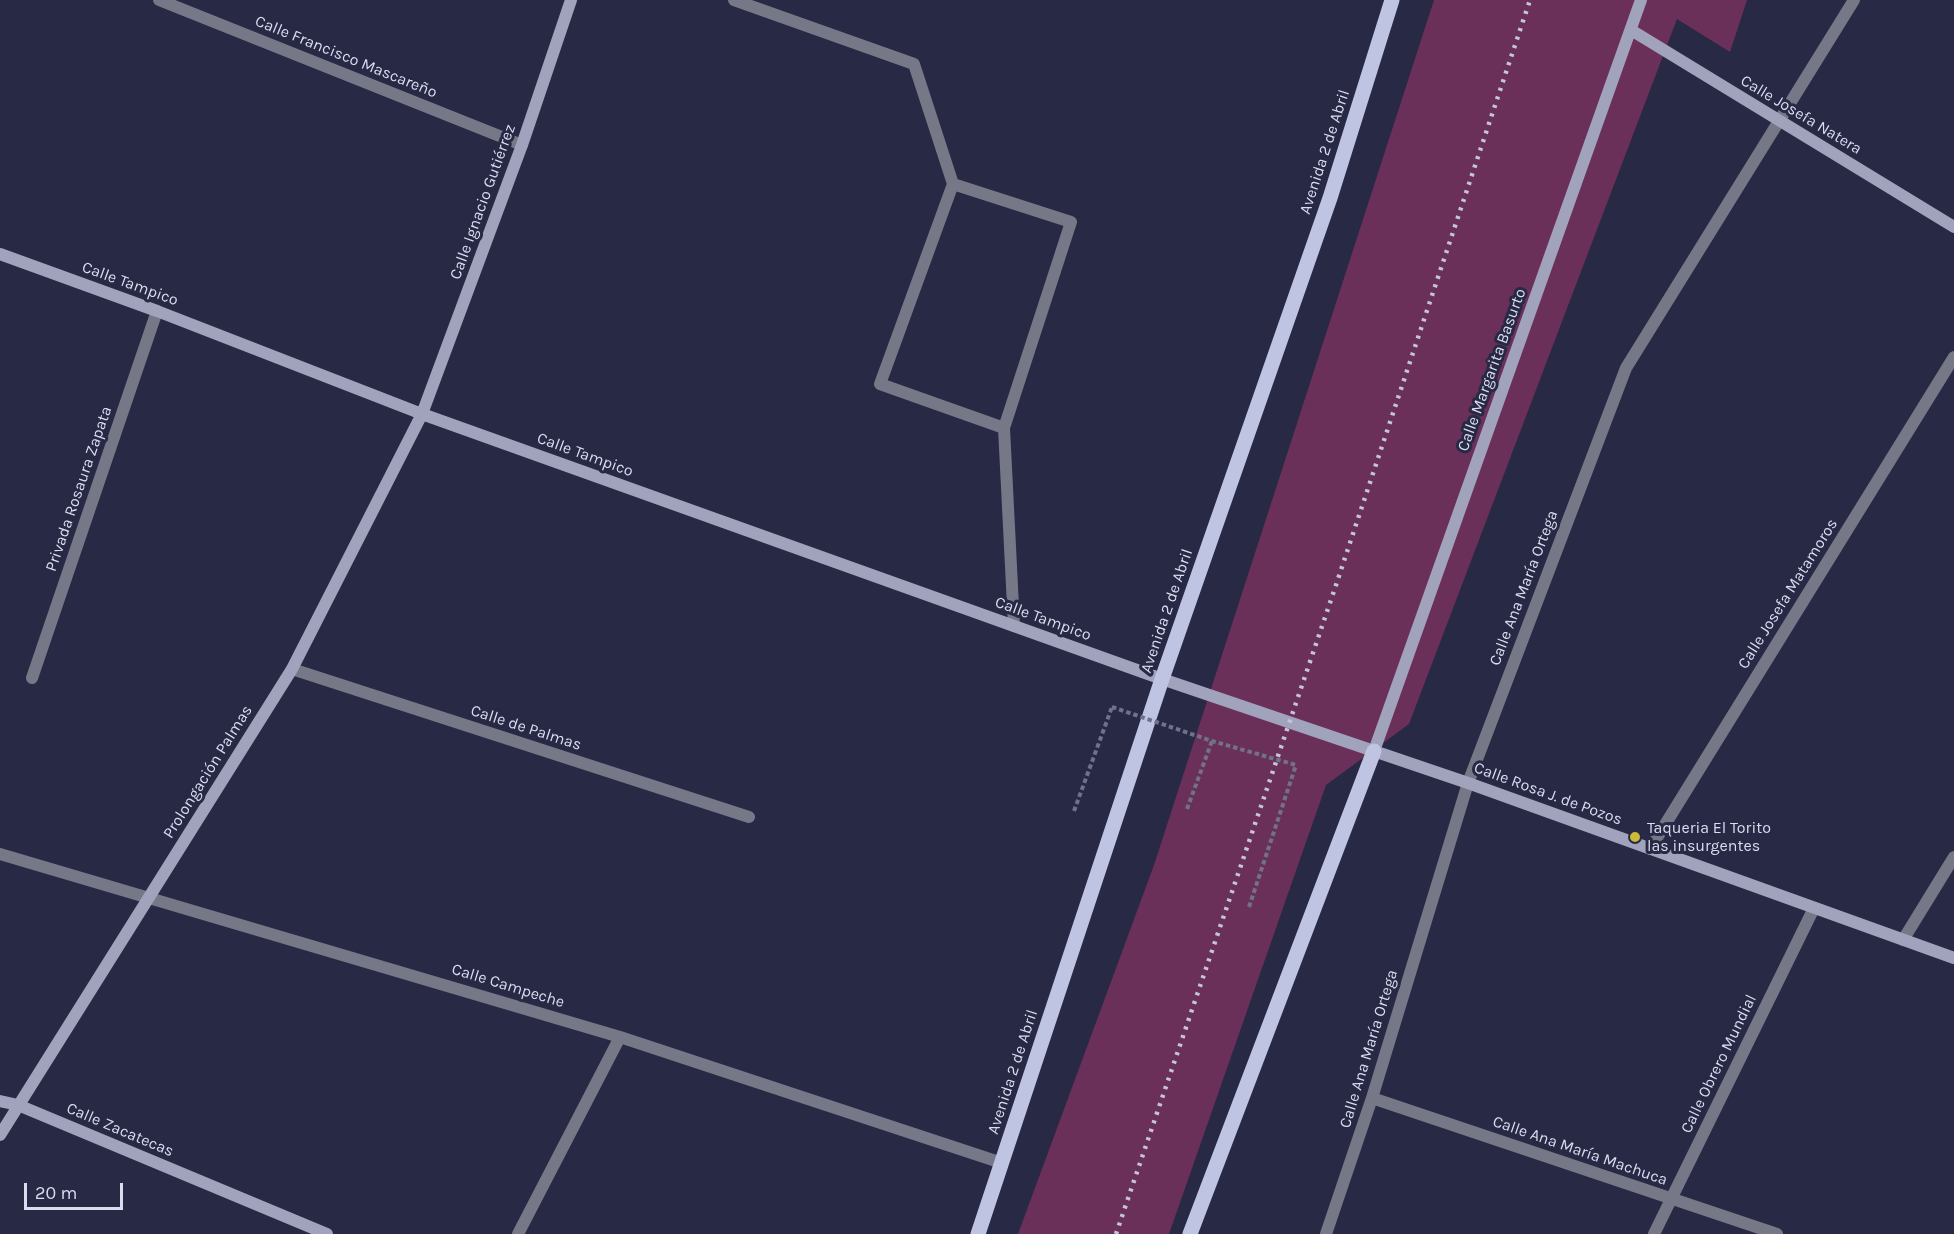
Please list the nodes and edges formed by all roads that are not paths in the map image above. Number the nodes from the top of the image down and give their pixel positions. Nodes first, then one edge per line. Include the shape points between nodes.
1 (159, 0) edge
2 (571, 0) edge
3 (734, 0) edge
4 (1392, 0) edge
5 (1641, 0) edge
6 (1854, 0) edge
7 (1631, 30) junction
8 (1778, 120) junction
9 (522, 145) junction
10 (953, 184) junction
11 (1954, 226) edge
12 (0, 254) edge
13 (157, 311) junction
14 (1954, 357) edge
15 (422, 414) junction
16 (1004, 428) junction
17 (1014, 626) junction
18 (292, 669) junction
19 (32, 678) dead end
20 (1162, 679) junction
21 (1374, 751) junction
22 (1468, 783) junction
23 (749, 817) dead end
24 (1650, 849) junction
25 (0, 854) edge
26 (1954, 857) edge
27 (149, 896) junction
28 (1814, 908) junction
29 (1902, 940) junction
30 (1954, 958) edge
31 (620, 1036) junction
32 (1372, 1098) junction
33 (0, 1101) edge
34 (18, 1105) junction
35 (0, 1135) edge
36 (1002, 1163) junction
37 (1671, 1199) junction
38 (327, 1234) edge
39 (518, 1234) edge
40 (978, 1234) edge
41 (1190, 1234) edge
42 (1326, 1234) edge
43 (1654, 1234) edge
44 (1777, 1234) edge

1 - 9 street, Calle Francisco Mascareño
2 - 9 main road, Calle Ignacio Gutiérrez
3 - 10 street via 914,64
4 - 20 main road, Avenida 2 de Abril via 1326,209
5 - 7 main road, Calle Margarita Basurto
6 - 8 street, Calle Ana María Ortega
7 - 8 main road, Calle Josefa Natera
7 - 21 main road, Calle Margarita Basurto
8 - 11 main road, Calle Josefa Natera
8 - 22 street, Calle Ana María Ortega via 1626,368
9 - 15 main road, Calle Ignacio Gutiérrez
10 - 16 street via 1071,222
10 - 16 street via 880,384
12 - 13 main road, Calle Tampico
13 - 15 main road, Calle Tampico
13 - 19 street, Privada Rosaura Zapata
14 - 24 street, Calle Josefa Matamoros
15 - 17 main road, Calle Tampico
15 - 18 main road, Prolongación Palmas
16 - 17 street
17 - 20 main road, Calle Tampico
18 - 23 street, Calle de Palmas
18 - 27 main road, Prolongación Palmas
20 - 21 main road, Calle Rosa J. de Pozos
20 - 36 main road, Avenida 2 de Abril
21 - 22 main road, Calle Rosa J. de Pozos
21 - 41 main road
22 - 24 main road, Calle Rosa J. de Pozos
22 - 32 street, Calle Ana María Ortega
24 - 28 main road, Calle Rosa J. de Pozos
25 - 27 street, Calle Campeche
26 - 29 street
27 - 31 street, Calle Campeche
27 - 34 main road, Prolongación Palmas
28 - 29 main road, Calle Rosa J. de Pozos
28 - 37 street, Calle Obrero Mundial
29 - 30 main road, Calle Rosa J. de Pozos
31 - 36 street, Calle Campeche
31 - 39 street
32 - 37 street, Calle Ana María Machuca
32 - 42 street, Calle Ana María Ortega
33 - 34 main road, Calle Zacatecas
34 - 35 main road, Prolongación Palmas
34 - 38 main road, Calle Zacatecas
36 - 40 main road, Avenida 2 de Abril
37 - 43 street, Calle Obrero Mundial
37 - 44 street, Calle Ana María Machuca

